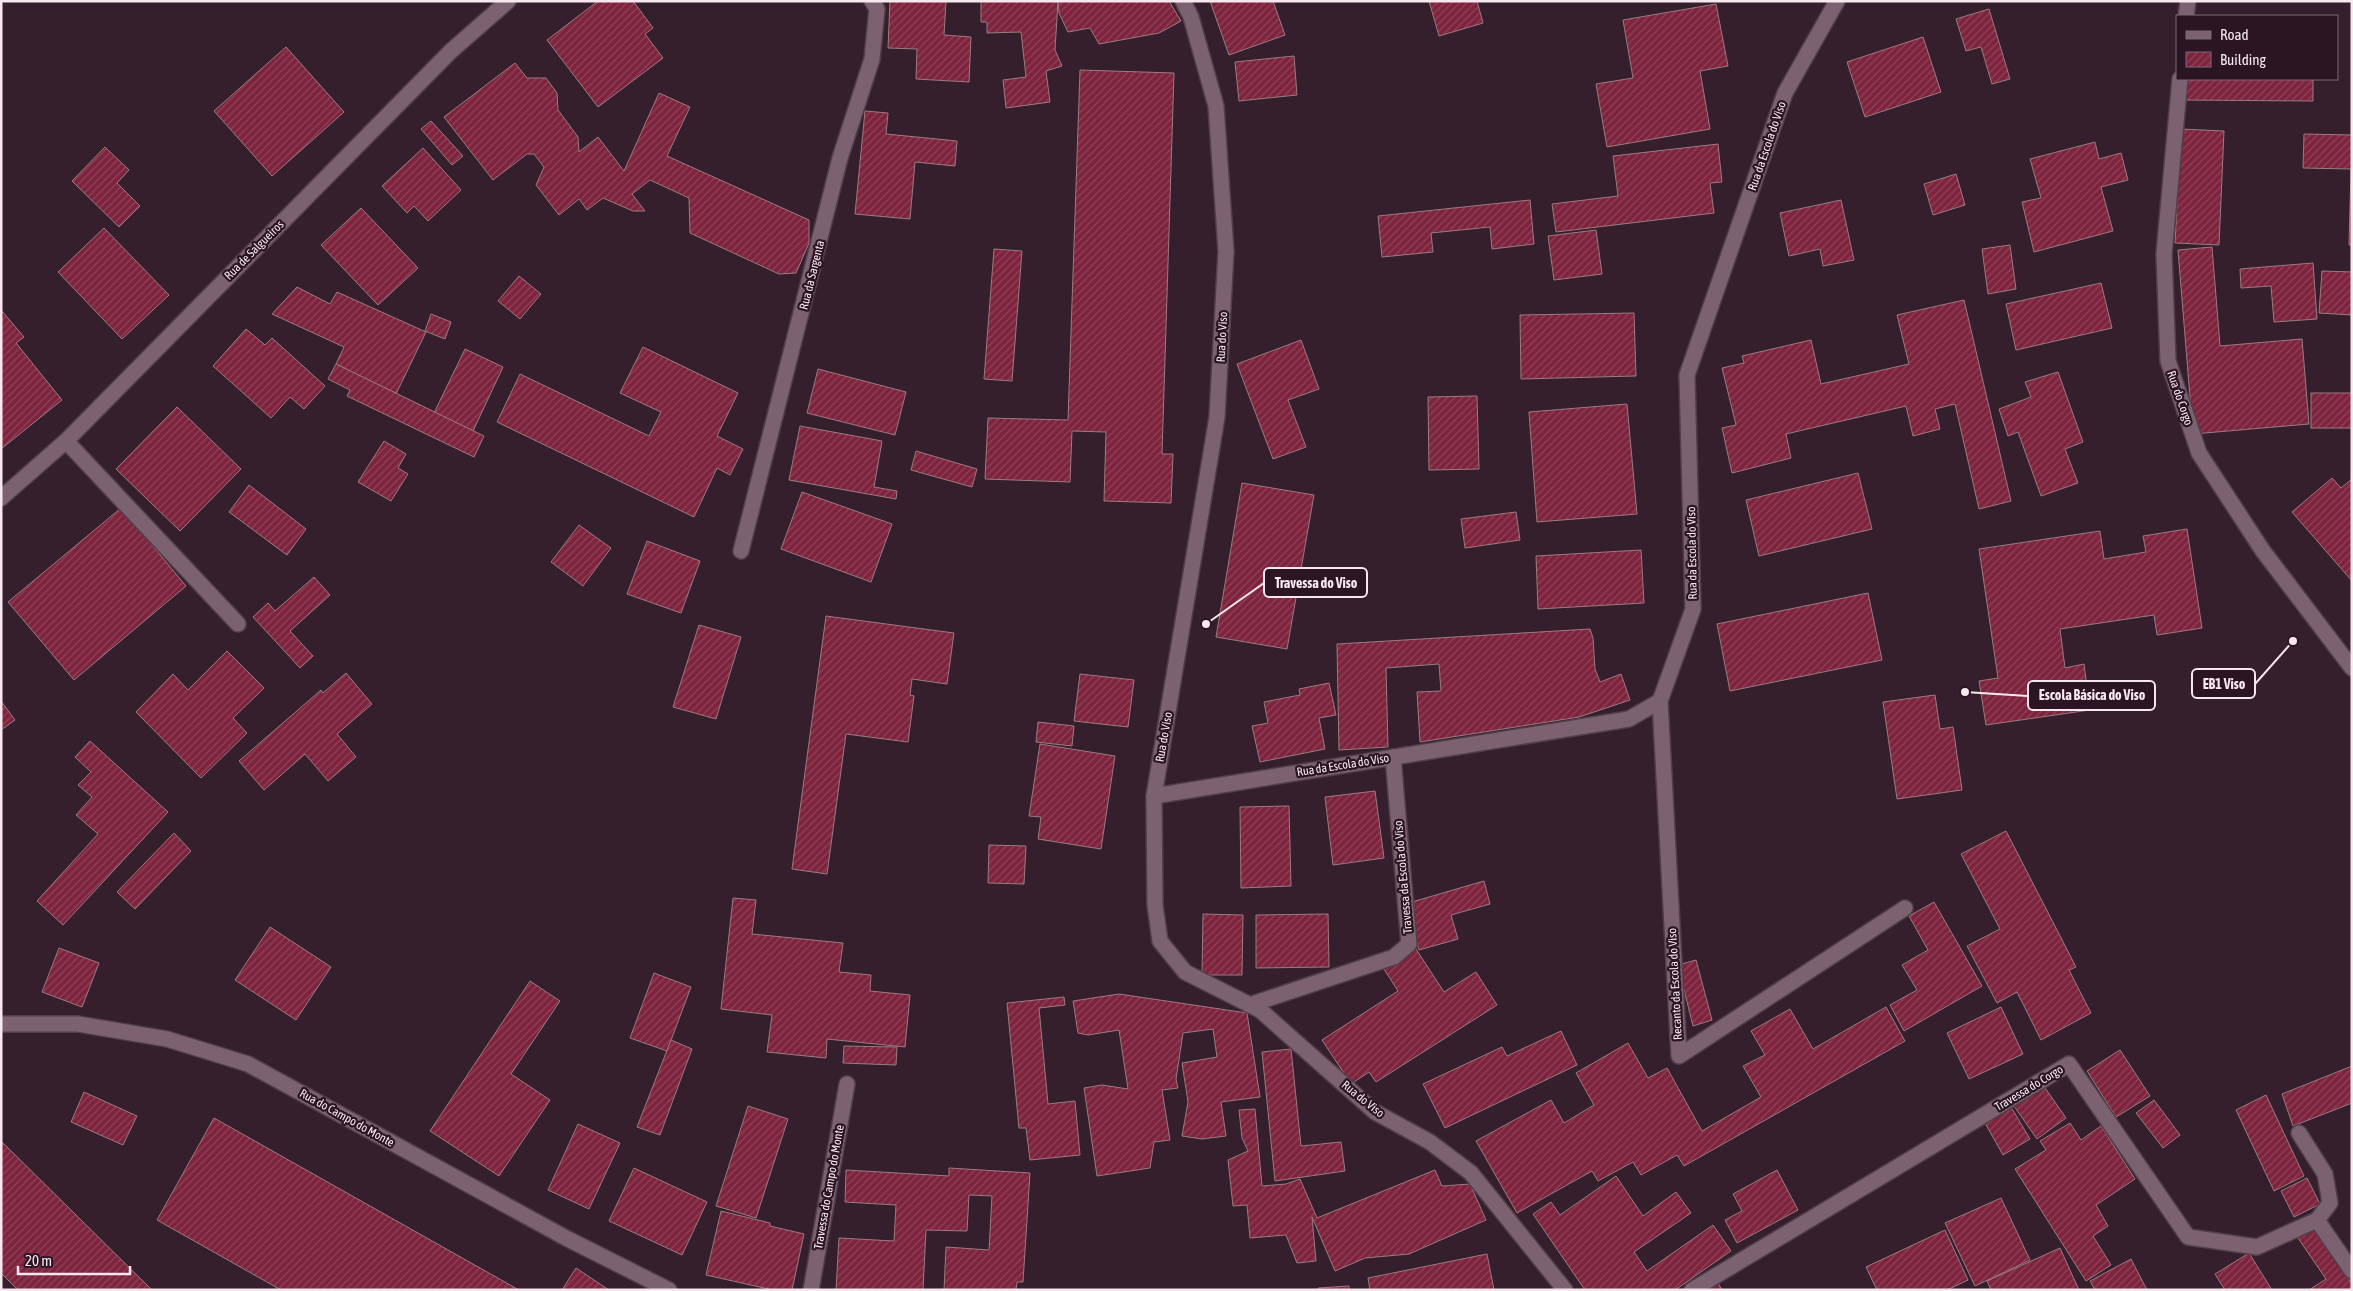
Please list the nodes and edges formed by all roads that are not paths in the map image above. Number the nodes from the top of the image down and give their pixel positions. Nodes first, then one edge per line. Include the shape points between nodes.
1 (508, 1) edge
2 (872, 1) edge
3 (1183, 1) edge
4 (1837, 1) edge
5 (2188, 1) edge
6 (2186, 15) edge
7 (2180, 80) edge
8 (66, 441) junction
9 (1, 498) edge
10 (742, 551) dead end
11 (238, 624) dead end
12 (2352, 668) edge
13 (1660, 701) junction
14 (1392, 757) junction
15 (1154, 796) junction
16 (1905, 908) dead end
17 (1249, 1005) junction
18 (1, 1024) edge
19 (847, 1084) dead end
20 (2299, 1134) dead end
21 (2317, 1220) junction
22 (2352, 1271) edge
23 (669, 1290) edge
24 (811, 1290) edge
25 (1565, 1290) edge
26 (1692, 1290) edge

1 - 8 street, Rua de Salgueiros via 451,51
2 - 10 street, Rua da Sargenta via 877,9 872,59 840,158
3 - 15 street, Rua do Viso via 1216,106 1226,251 1217,417
4 - 13 street, Rua da Escola do Viso via 1785,93 1688,375 1693,609
5 - 6 street
7 - 12 street, Rua do Corgo via 2164,254 2168,360 2199,453 2263,551
8 - 9 street, Rua de Salgueiros
8 - 11 street
13 - 14 street, Rua da Escola do Viso via 1629,719
13 - 16 street, Recanto da Escola do Viso via 1679,1056
14 - 15 street, Rua da Escola do Viso
14 - 17 street, Travessa da Escola do Viso via 1409,944 1394,956
15 - 17 street, Rua do Viso via 1155,905 1160,941 1185,972
17 - 25 street, Rua do Viso via 1260,1010 1376,1112 1430,1142 1471,1173
18 - 23 street, Rua do Campo do Monte via 78,1024 167,1039 248,1064
19 - 24 street, Travessa do Campo do Monte
20 - 21 street via 2325,1174 2330,1203
21 - 22 street
21 - 26 street, Travessa do Corgo via 2257,1247 2188,1237 2069,1064

